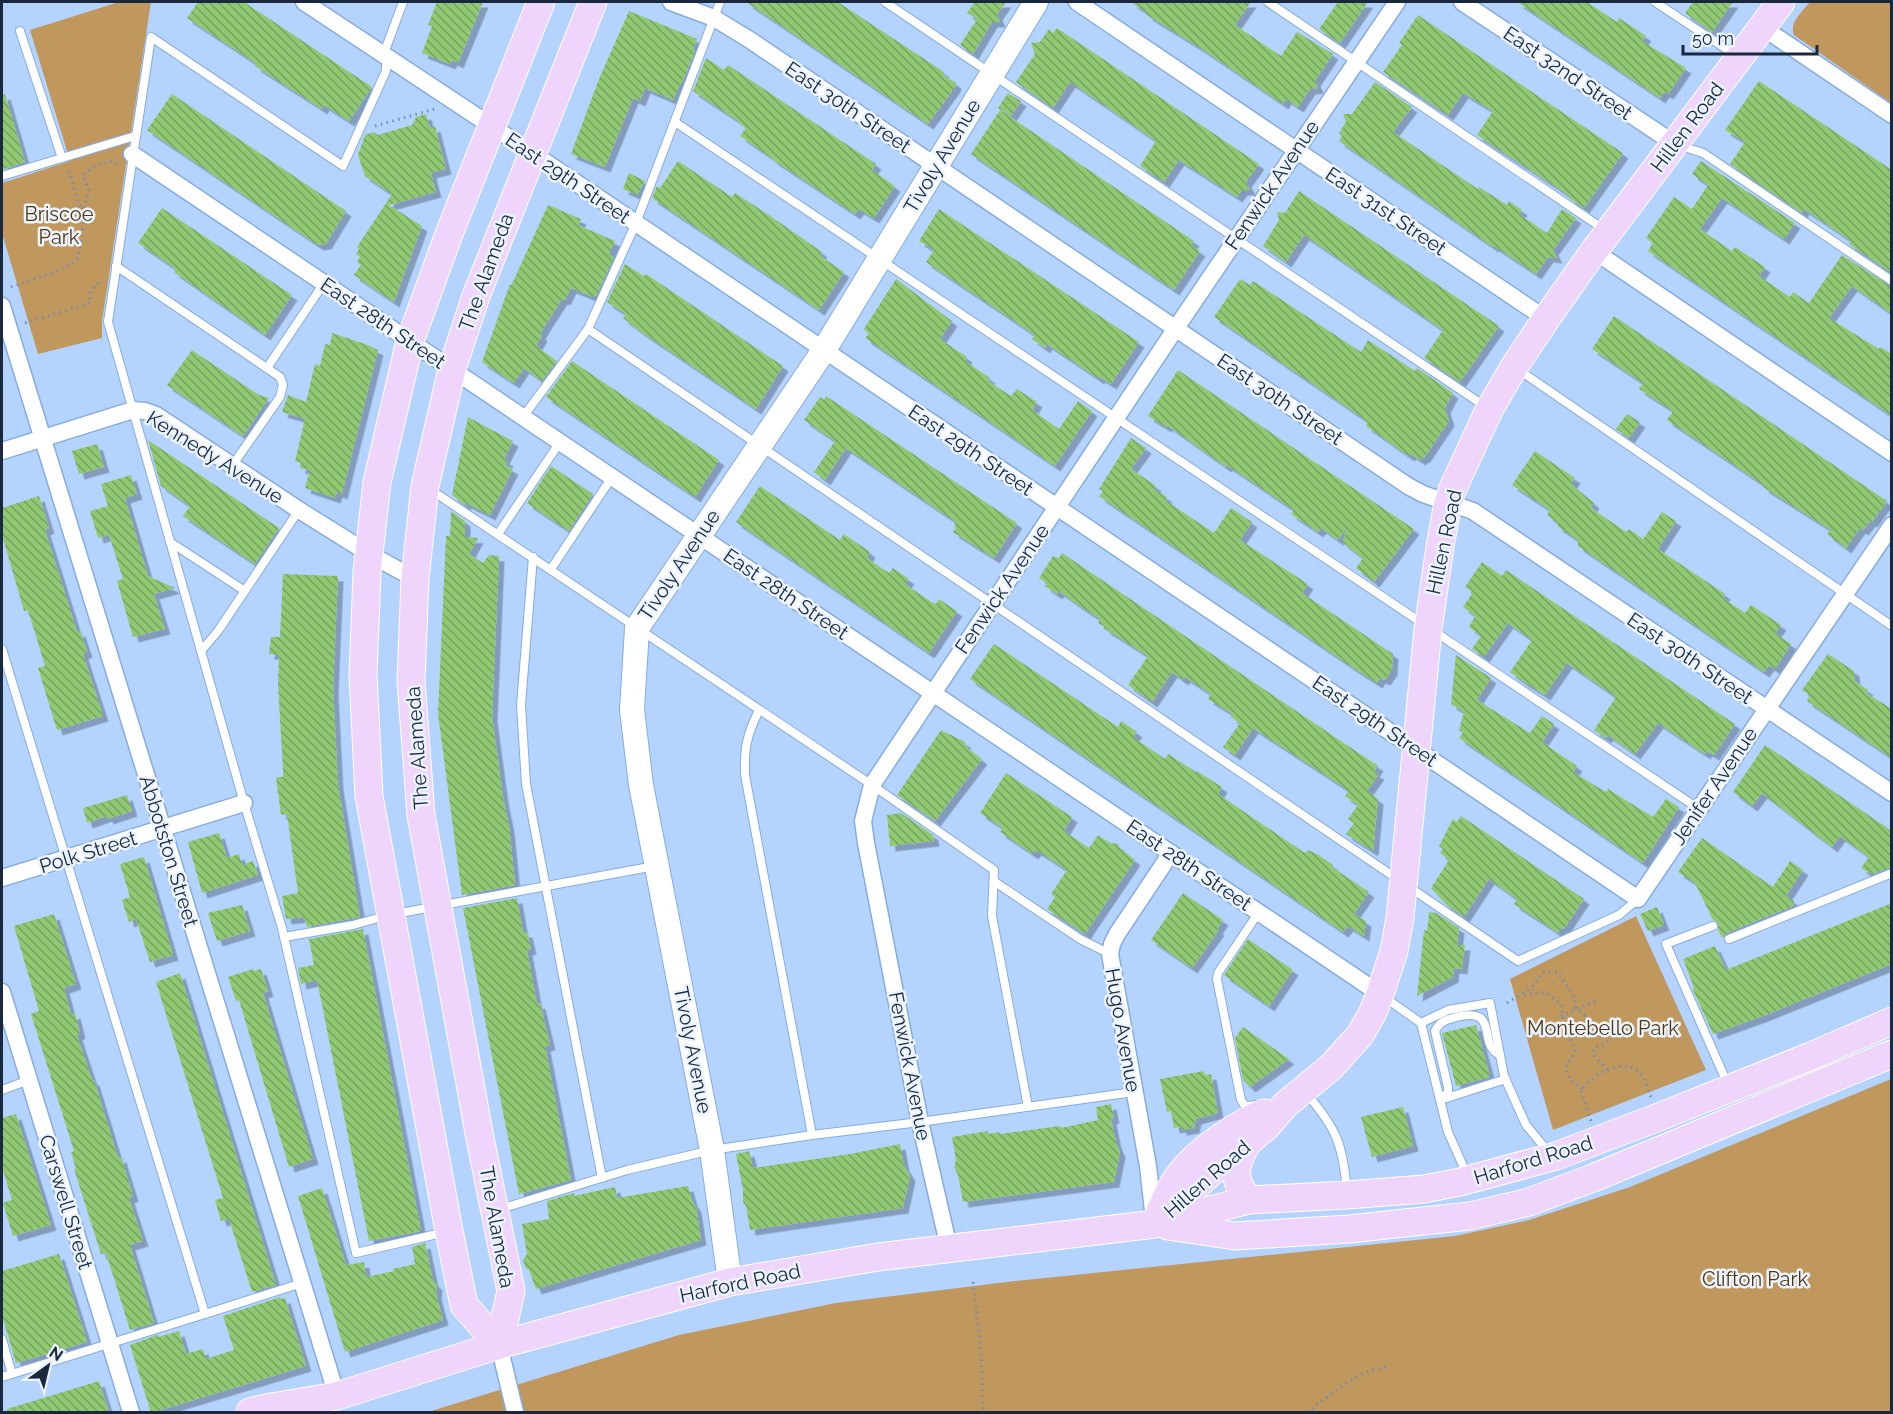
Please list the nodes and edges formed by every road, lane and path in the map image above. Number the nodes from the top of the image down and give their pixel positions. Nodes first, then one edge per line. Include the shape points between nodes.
1 (303, 2) edge
2 (403, 2) edge
3 (541, 2) edge
4 (593, 2) edge
5 (671, 2) edge
6 (720, 2) edge
7 (885, 2) edge
8 (1036, 2) edge
9 (1077, 2) edge
10 (1268, 2) edge
11 (1397, 2) edge
12 (1462, 2) edge
13 (1655, 2) edge
14 (1781, 2) edge
15 (714, 18) junction
16 (1762, 27) junction
17 (20, 31) dead end
18 (387, 57) junction
19 (1739, 57) junction
20 (1357, 62) junction
21 (992, 74) junction
22 (439, 108) dead end
23 (1892, 114) edge
24 (675, 122) junction
25 (492, 127) junction
26 (359, 130) junction
27 (135, 136) junction
28 (1675, 144) junction
29 (1296, 150) junction
30 (532, 153) junction
31 (132, 154) junction
32 (64, 158) junction
33 (935, 167) junction
34 (120, 170) dead end
35 (2, 176) edge
36 (84, 220) junction
37 (636, 223) junction
38 (1236, 239) junction
39 (1601, 242) junction
40 (879, 259) junction
41 (116, 266) junction
42 (104, 275) dead end
43 (1892, 281) edge
44 (324, 283) junction
45 (11, 287) dead end
46 (2, 306) edge
47 (1546, 319) junction
48 (23, 324) dead end
49 (1176, 328) junction
50 (588, 329) junction
51 (410, 341) junction
52 (824, 350) junction
53 (1514, 367) junction
54 (267, 368) junction
55 (452, 369) junction
56 (134, 410) junction
57 (1489, 410) junction
58 (523, 417) junction
59 (1115, 419) junction
60 (42, 438) junction
61 (560, 442) junction
62 (760, 446) junction
63 (2, 451) edge
64 (1892, 453) edge
65 (232, 466) junction
66 (612, 477) junction
67 (425, 486) junction
68 (1448, 503) junction
69 (1056, 507) junction
70 (299, 510) junction
71 (1892, 525) edge
72 (498, 534) junction
73 (698, 535) junction
74 (170, 542) junction
75 (368, 553) junction
76 (533, 557) junction
77 (551, 569) junction
78 (415, 579) junction
79 (245, 591) junction
80 (1845, 594) junction
81 (992, 603) junction
82 (1892, 626) edge
83 (637, 628) junction
84 (1428, 629) junction
85 (2, 649) edge
86 (201, 651) junction
87 (932, 693) junction
88 (1767, 709) junction
89 (759, 710) junction
90 (1416, 748) junction
91 (872, 785) junction
92 (1892, 793) edge
93 (244, 803) junction
94 (1699, 809) junction
95 (162, 829) junction
96 (1171, 853) junction
97 (65, 859) junction
98 (658, 866) junction
99 (1892, 873) edge
100 (2, 878) edge
101 (995, 882) junction
102 (1402, 882) junction
103 (546, 886) junction
104 (1638, 899) junction
105 (438, 905) junction
106 (1259, 912) junction
107 (389, 915) junction
108 (1713, 926) dead end
109 (284, 937) junction
110 (1729, 939) dead end
111 (1110, 954) junction
112 (2, 992) edge
113 (1380, 994) junction
114 (1519, 996) junction
115 (1597, 1000) dead end
116 (1507, 1004) dead end
117 (1576, 1008) junction
118 (1561, 1016) junction
119 (1892, 1021) edge
120 (1421, 1023) junction
121 (1892, 1054) edge
122 (1500, 1055) junction
123 (1608, 1071) junction
124 (1506, 1079) junction
125 (29, 1080) junction
126 (1730, 1088) junction
127 (1583, 1089) junction
128 (2, 1090) edge
129 (1134, 1092) junction
130 (1440, 1100) junction
131 (1282, 1101) junction
132 (1028, 1107) junction
133 (1659, 1117) junction
134 (920, 1122) junction
135 (812, 1135) junction
136 (1598, 1140) junction
137 (1248, 1142) junction
138 (711, 1150) junction
139 (1552, 1157) junction
140 (602, 1178) junction
141 (1469, 1180) junction
142 (1347, 1196) junction
143 (1249, 1200) junction
144 (496, 1210) junction
145 (1155, 1224) junction
146 (449, 1231) junction
147 (950, 1248) junction
148 (730, 1282) junction
149 (973, 1282) dead end
150 (302, 1283) junction
151 (205, 1314) junction
152 (2, 1339) edge
153 (110, 1342) junction
154 (499, 1345) junction
155 (1389, 1367) dead end
156 (12, 1374) junction
157 (2, 1377) edge
158 (336, 1396) junction
159 (131, 1413) edge
160 (250, 1413) edge
161 (311, 1413) edge
162 (515, 1413) edge
163 (983, 1413) edge
164 (1307, 1413) edge

1 - 18 street, East 29th Street
2 - 18 lane via 386,48
3 - 25 main road
4 - 30 main road, The Alameda
5 - 15 street, East 30th Street
6 - 15 lane
7 - 21 lane
8 - 21 street, Tivoly Avenue
9 - 29 street, East 31st Street
10 - 20 lane
11 - 20 street, Fenwick Avenue
12 - 28 street, East 32nd Street
13 - 19 lane
14 - 16 main road, Hillen Road
15 - 24 lane
15 - 33 street, East 30th Street
16 - 19 main road, Hillen Road
16 - 23 street
17 - 32 lane
18 - 25 street, East 29th Street
18 - 26 lane via 386,70
19 - 28 main road, Hillen Road
20 - 29 street, Fenwick Avenue
20 - 39 lane
21 - 33 street, Tivoly Avenue
21 - 38 lane
22 - 26 path
24 - 37 lane
24 - 40 lane
25 - 30 street, East 29th Street
25 - 51 main road
26 - 27 lane via 343,166 151,37
27 - 31 lane
27 - 32 lane
28 - 39 main road, Hillen Road
28 - 43 lane via 1703,153
29 - 38 street, Fenwick Avenue
29 - 47 street, East 31st Street
30 - 37 street, East 29th Street
30 - 55 main road, The Alameda
31 - 41 lane
31 - 44 street, East 28th Street
32 - 35 lane
32 - 36 path
33 - 40 street, Tivoly Avenue
33 - 49 street, East 30th Street
34 - 36 path via 113,161 95,166 83,175 89,191
36 - 45 path via 78,258 60,270
37 - 50 lane
37 - 52 street, East 29th Street
38 - 49 street, Fenwick Avenue
38 - 57 lane
39 - 47 main road, Hillen Road
39 - 64 street
40 - 52 street, Tivoly Avenue
40 - 59 lane
41 - 54 lane
41 - 56 lane via 108,322
42 - 48 path via 90,293 90,303
44 - 51 street, East 28th Street
44 - 54 lane
46 - 60 street, Abbotston Street
47 - 53 main road, Hillen Road
49 - 59 street, Fenwick Avenue
49 - 68 street, East 30th Street via 1408,486
50 - 58 lane
50 - 62 lane
51 - 55 street, East 28th Street
51 - 75 main road via 377,483
52 - 62 street, Tivoly Avenue
52 - 69 street, East 29th Street
53 - 57 main road, Hillen Road
53 - 80 lane
54 - 65 lane via 280,376 280,397
55 - 58 street, East 28th Street
55 - 67 main road, The Alameda
56 - 60 street, Kennedy Avenue
56 - 65 street, Kennedy Avenue via 156,415
56 - 74 lane
57 - 68 main road, Hillen Road
58 - 61 street, East 28th Street
59 - 69 street, Fenwick Avenue
59 - 84 lane
60 - 63 street, Kennedy Avenue
60 - 95 street, Abbotston Street
61 - 66 street, East 28th Street
61 - 72 lane
62 - 73 street, Tivoly Avenue
62 - 81 lane
65 - 70 street, Kennedy Avenue
66 - 73 street, East 28th Street
66 - 77 lane
67 - 72 lane
67 - 78 main road, The Alameda
68 - 84 main road, Hillen Road
68 - 88 street, East 30th Street via 1473,511
69 - 81 street, Fenwick Avenue
69 - 90 street, East 29th Street
70 - 75 street, Kennedy Avenue
70 - 79 lane
71 - 80 street, Jenifer Avenue
72 - 76 lane
73 - 83 street, Tivoly Avenue
73 - 87 street, East 28th Street
74 - 79 lane
74 - 86 lane
75 - 78 street, Kennedy Avenue
75 - 107 main road via 363,675 369,796
76 - 77 lane
76 - 103 lane via 521,705 526,784
77 - 83 lane
78 - 105 main road, The Alameda via 413,721 421,815
79 - 86 lane
80 - 82 lane
80 - 88 street, Jenifer Avenue
81 - 87 street, Fenwick Avenue
81 - 102 lane
83 - 89 lane
83 - 98 street, Tivoly Avenue via 632,710 641,785
84 - 90 main road, Hillen Road
84 - 94 lane
85 - 97 lane
86 - 93 lane
87 - 91 street, Fenwick Avenue
87 - 96 street, East 28th Street
88 - 92 street, East 30th Street
88 - 94 street, Jenifer Avenue
89 - 91 lane
89 - 135 lane via 744,750 745,775
90 - 102 main road, Hillen Road
90 - 104 street, East 29th Street
91 - 101 lane via 994,870
91 - 134 street, Fenwick Avenue via 863,821
93 - 95 street, Polk Street
93 - 109 lane
94 - 104 street, Jenifer Avenue
95 - 97 street, Polk Street
95 - 150 street, Abbotston Street
96 - 106 street, East 28th Street
96 - 111 street, Hugo Avenue via 1117,934
97 - 100 street, Polk Street
97 - 151 lane
98 - 103 lane
98 - 138 street, Tivoly Avenue
99 - 110 lane
101 - 111 lane via 1080,939
101 - 132 lane via 992,916
102 - 104 lane via 1518,961 1619,915
102 - 113 main road, Hillen Road via 1394,951
103 - 105 lane
103 - 140 lane
105 - 107 lane
105 - 144 main road, The Alameda
106 - 113 street, East 28th Street
106 - 131 lane via 1217,979 1245,1106
107 - 109 lane
107 - 146 main road
108 - 126 lane via 1666,944
109 - 146 lane via 356,1253
111 - 129 street, Hugo Avenue
112 - 125 street, Carswell Street
113 - 120 lane
113 - 131 main road, Hillen Road via 1360,1035 1331,1067
114 - 116 path
114 - 117 path via 1544,972 1557,972 1573,994
114 - 118 path via 1550,993 1562,1006
115 - 117 path
117 - 118 path
117 - 123 path via 1608,1040 1594,1047 1593,1054
118 - 127 path via 1576,1050 1565,1068 1571,1081
119 - 126 main road, Harford Road
120 - 122 lane via 1448,1010 1490,1003
120 - 130 lane
121 - 145 main road, Harford Road via 1593,1178 1529,1202 1470,1216 1235,1236
122 - 124 lane
122 - 130 lane via 1493,1050 1478,1016 1468,1014 1443,1021 1435,1031 1448,1092
123 - 127 path via 1585,1083
123 - 133 path via 1631,1066 1642,1075
124 - 130 lane
124 - 139 lane via 1526,1125
125 - 128 lane
125 - 153 street, Carswell Street
126 - 133 main road, Harford Road
127 - 136 path
129 - 132 lane
129 - 145 street, Hugo Avenue
130 - 141 lane via 1448,1132
131 - 137 main road, Hillen Road via 1266,1127
131 - 142 lane via 1326,1116 1341,1146
131 - 145 main road, Hillen Road via 1196,1157 1176,1181
132 - 134 lane
133 - 136 main road, Harford Road
134 - 135 lane
134 - 147 street, Fenwick Avenue
135 - 138 lane
136 - 139 main road, Harford Road
137 - 143 main road via 1236,1170 1240,1190
137 - 145 main road, Hillen Road
138 - 140 lane
138 - 148 street, Tivoly Avenue
139 - 141 main road, Harford Road
140 - 144 lane
141 - 142 main road, Harford Road via 1424,1189
142 - 143 main road, Harford Road
143 - 145 main road, Harford Road
144 - 154 main road, The Alameda via 511,1291
145 - 147 main road, Harford Road
146 - 154 main road via 464,1305
147 - 148 main road, Harford Road
148 - 154 main road, Harford Road
149 - 163 path
150 - 151 lane
150 - 158 street, Abbotston Street
151 - 153 lane
152 - 156 lane
153 - 156 lane
153 - 159 street, Carswell Street
154 - 158 main road, Harford Road
154 - 162 street
155 - 164 path via 1360,1375
156 - 157 lane
158 - 160 main road, Harford Road
158 - 161 main road, Harford Road

